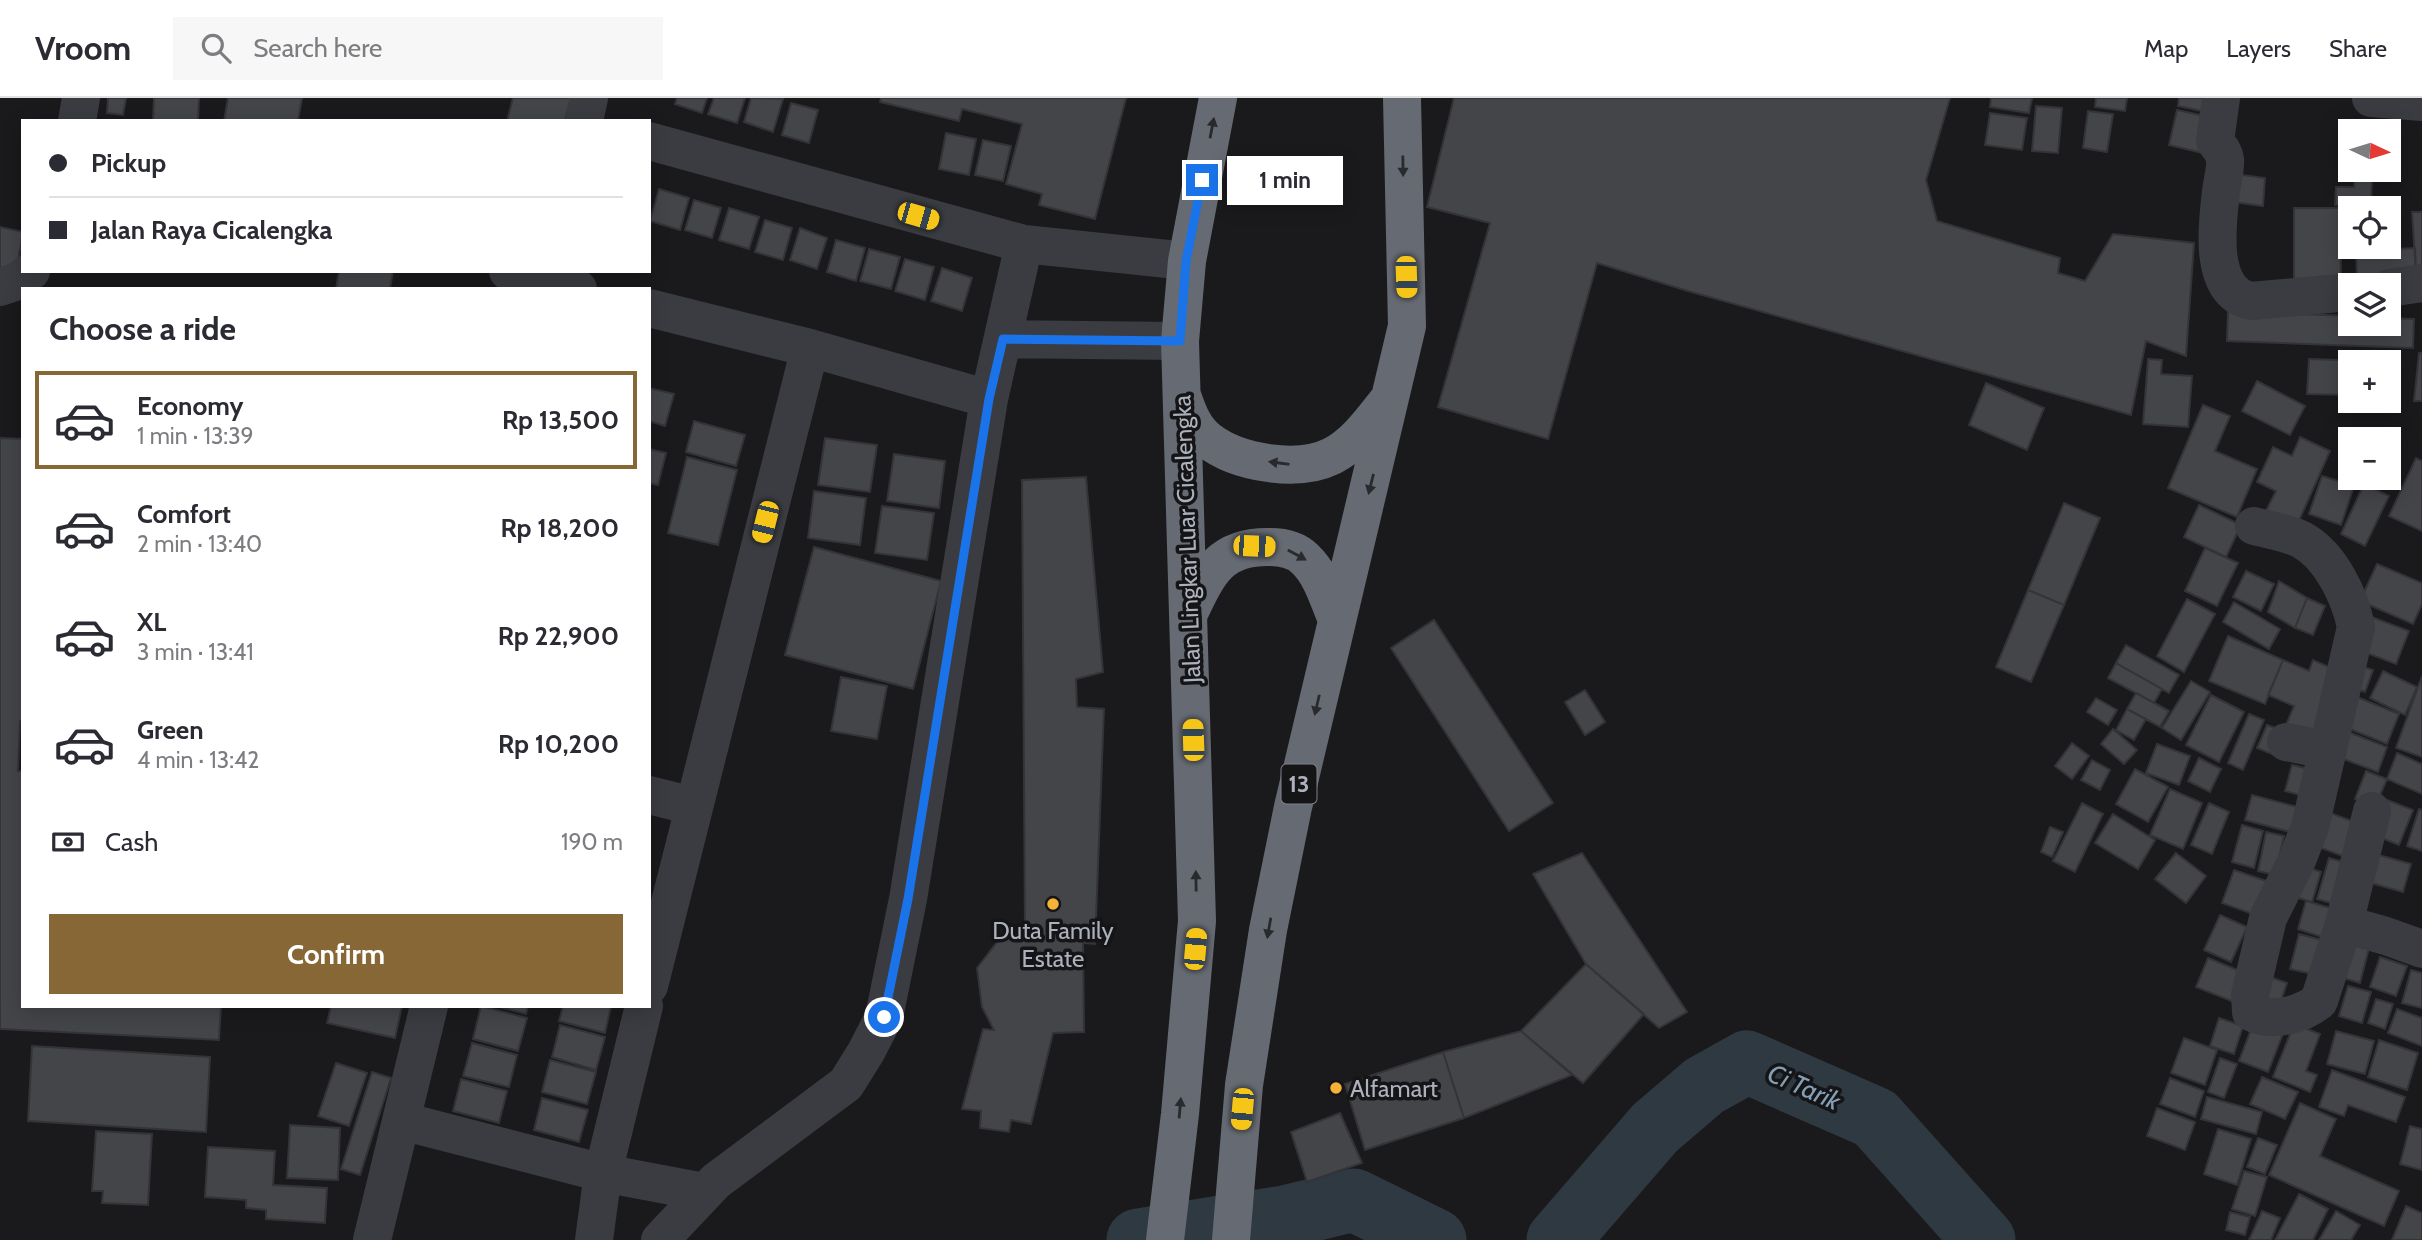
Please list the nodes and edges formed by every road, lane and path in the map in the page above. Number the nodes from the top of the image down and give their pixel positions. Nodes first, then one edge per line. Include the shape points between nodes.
1 (81, 98) edge
2 (589, 98) edge
3 (1217, 98) edge
4 (1402, 98) edge
5 (2221, 98) edge
6 (2371, 98) edge
7 (2422, 102) edge
8 (77, 119) edge
9 (584, 119) edge
10 (651, 142) edge
11 (1024, 244) junction
12 (1186, 261) junction
13 (28, 273) edge
14 (519, 273) edge
15 (564, 281) edge
16 (2422, 283) edge
17 (2401, 286) edge
18 (0, 287) edge
19 (2338, 293) edge
20 (651, 308) edge
21 (1003, 339) junction
22 (1180, 341) junction
23 (810, 348) junction
24 (1393, 394) junction
25 (1183, 398) junction
26 (989, 399) junction
27 (2254, 526) dead end
28 (1190, 611) junction
29 (1336, 620) junction
30 (2286, 742) dead end
31 (2328, 750) junction
32 (651, 795) edge
33 (694, 806) junction
34 (2372, 811) dead end
35 (2344, 924) junction
36 (2422, 949) edge
37 (651, 978) edge
38 (429, 1008) edge
39 (644, 1008) edge
40 (402, 1121) junction
41 (603, 1173) junction
42 (704, 1192) junction
43 (372, 1240) edge
44 (594, 1240) edge
45 (660, 1240) edge
46 (1165, 1240) edge
47 (1231, 1240) edge

1 - 8 street
2 - 9 street
12 -> 3 highway, Jalan Lingkar Luar Cicalengka
4 -> 24 highway, 13 via 1407,326
5 - 19 street via 2215,141 2225,161 2218,250 2226,285 2240,299 2251,301
6 - 7 street
10 - 11 street
11 - 12 street
11 - 21 street
12 - 22 highway, Jalan Lingkar Luar Cicalengka
13 - 18 street
14 - 15 street
16 - 17 street
20 - 23 street
21 - 22 street
21 - 26 street
22 - 25 highway, Jalan Lingkar Luar Cicalengka
23 - 26 street
23 - 33 street
24 -> 25 highway via 1362,432 1335,454 1316,463 1292,465 1227,452 1206,439 1190,418
24 -> 29 highway, 13
25 - 28 highway, Jalan Lingkar Luar Cicalengka
26 - 42 street via 908,899 884,1017 846,1084
27 - 31 street via 2302,540 2340,581 2352,608 2356,627
28 -> 29 highway via 1207,577 1231,552 1254,546 1280,547 1308,561 1319,576
46 -> 28 highway, Jalan Lingkar Luar Cicalengka via 1197,921
29 -> 47 highway, 13 via 1268,930 1244,1085
30 - 31 street
31 - 35 street via 2310,827 2268,918 2250,995 2251,1012 2290,1015 2319,1002
32 - 33 street
33 - 37 street
34 - 35 street
35 - 36 street
38 - 40 street
39 - 41 street
40 - 41 street
40 - 43 street
41 - 42 street
41 - 44 street
42 - 45 street

